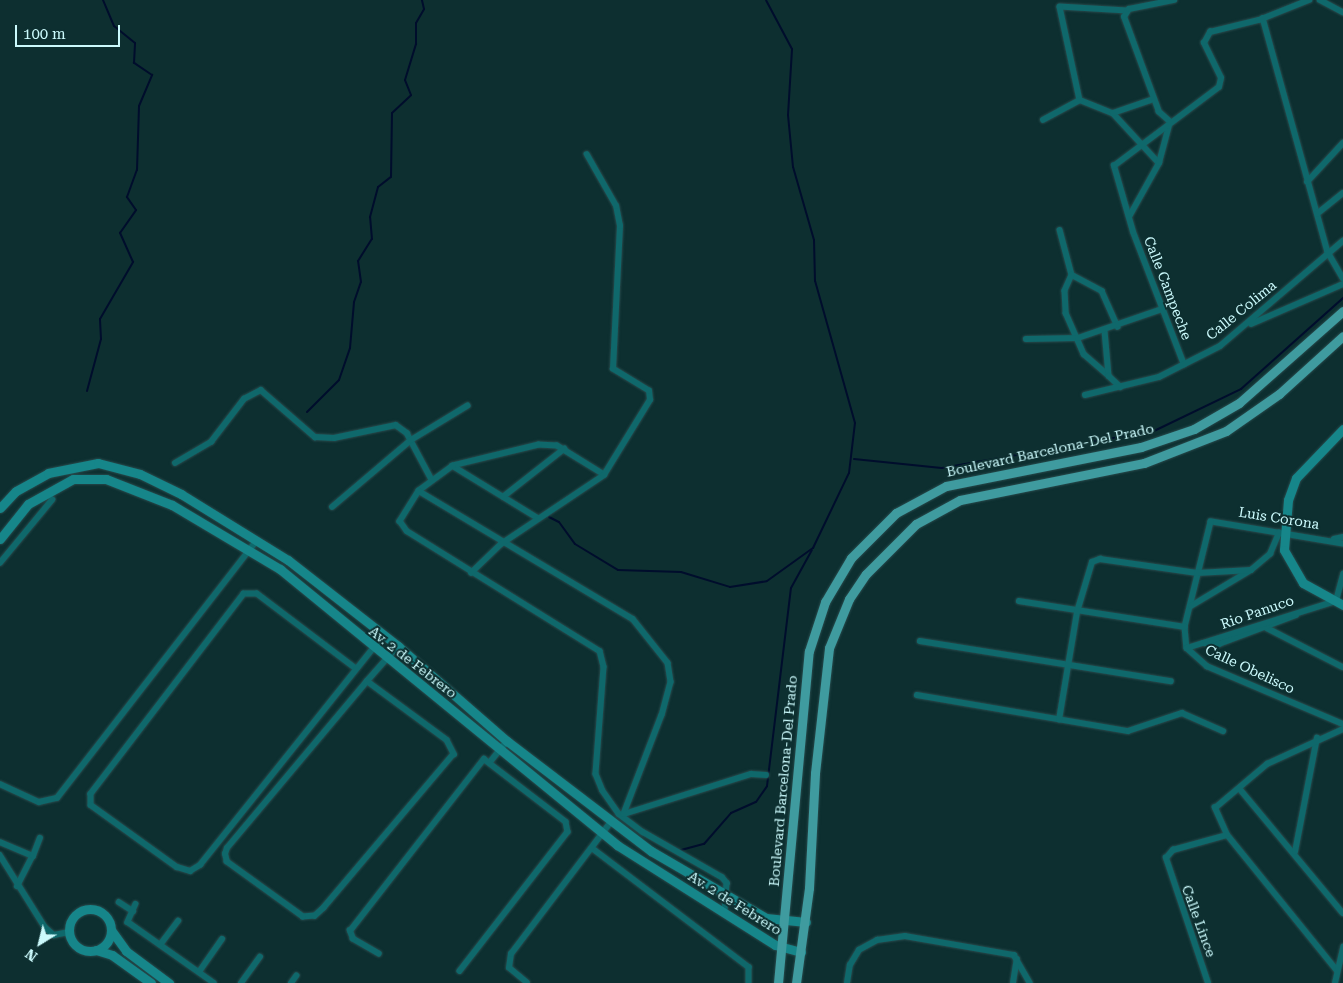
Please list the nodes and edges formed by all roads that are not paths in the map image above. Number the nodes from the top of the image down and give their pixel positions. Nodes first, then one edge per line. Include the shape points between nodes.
1 (1174, 0) edge
2 (1309, 0) edge
3 (1320, 0) edge
4 (1127, 11) junction
5 (1343, 12) edge
6 (1263, 18) junction
7 (1154, 99) junction
8 (1080, 100) junction
9 (1113, 113) junction
10 (1043, 120) dead end
11 (1170, 122) junction
12 (1142, 143) junction
13 (1343, 143) edge
14 (587, 155) dead end
15 (1159, 162) junction
16 (1307, 182) junction
17 (1343, 193) edge
18 (1317, 214) junction
19 (1129, 219) junction
20 (1060, 230) dead end
21 (1343, 240) edge
22 (1328, 252) junction
23 (1072, 275) junction
24 (1343, 278) edge
25 (1343, 284) edge
26 (1162, 309) junction
27 (1343, 311) edge
28 (1118, 327) junction
29 (1243, 328) junction
30 (1105, 331) junction
31 (1343, 336) edge
32 (1026, 338) dead end
33 (1078, 338) junction
34 (1184, 365) junction
35 (1109, 376) junction
36 (1121, 387) junction
37 (1085, 395) dead end
38 (467, 406) dead end
39 (1194, 429) junction
40 (1343, 429) edge
41 (411, 440) junction
42 (1202, 443) junction
43 (564, 449) junction
44 (175, 463) dead end
45 (453, 466) junction
46 (604, 475) junction
47 (431, 478) junction
48 (419, 490) junction
49 (503, 497) junction
50 (52, 500) dead end
51 (332, 507) dead end
52 (0, 508) edge
53 (538, 518) junction
54 (1211, 522) joint
55 (1283, 534) junction
56 (1343, 537) edge
57 (0, 539) edge
58 (1334, 540) junction
59 (256, 541) junction
60 (501, 544) junction
61 (1343, 544) edge
62 (247, 549) junction
63 (0, 563) edge
64 (1251, 570) junction
65 (471, 573) junction
66 (1197, 573) junction
67 (1343, 574) edge
68 (1019, 602) dead end
69 (1339, 603) edge
70 (1191, 606) junction
71 (1304, 609) junction
72 (1077, 612) junction
73 (1185, 627) junction
74 (1267, 628) junction
75 (384, 636) junction
76 (920, 641) dead end
77 (1203, 643) junction
78 (398, 646) junction
79 (1187, 648) junction
80 (374, 650) junction
81 (387, 659) junction
82 (1068, 664) junction
83 (1343, 667) edge
84 (356, 669) junction
85 (367, 681) junction
86 (1171, 681) dead end
87 (917, 695) dead end
88 (1059, 720) junction
89 (1343, 724) edge
90 (1343, 728) edge
91 (1223, 730) dead end
92 (1317, 738) junction
93 (507, 741) junction
94 (500, 751) junction
95 (490, 762) junction
96 (766, 775) dead end
97 (0, 784) edge
98 (1240, 789) junction
99 (611, 822) junction
100 (603, 834) junction
101 (1227, 834) junction
102 (40, 838) dead end
103 (0, 842) edge
104 (592, 848) junction
105 (1295, 852) junction
106 (0, 856) edge
107 (33, 856) junction
108 (18, 886) junction
109 (727, 896) junction
110 (120, 902) dead end
111 (136, 904) dead end
112 (132, 911) junction
113 (725, 913) junction
114 (1343, 913) edge
115 (784, 920) junction
116 (178, 921) dead end
117 (806, 922) junction
118 (111, 930) junction
119 (69, 932) junction
120 (222, 939) dead end
121 (160, 945) junction
122 (1343, 947) edge
123 (781, 948) junction
124 (96, 950) junction
125 (801, 952) junction
126 (379, 954) dead end
127 (260, 957) dead end
128 (1017, 959) junction
129 (140, 963) junction
130 (460, 971) dead end
131 (1337, 971) junction
132 (135, 972) junction
133 (199, 972) junction
134 (296, 976) dead end
135 (151, 983) edge
136 (169, 983) edge
137 (214, 983) edge
138 (241, 983) edge
139 (291, 983) edge
140 (527, 983) edge
141 (748, 983) edge
142 (778, 983) edge
143 (796, 983) edge
144 (847, 983) edge
145 (1013, 983) edge
146 (1030, 983) edge
147 (1208, 983) edge
148 (1335, 983) edge

1 - 4 street
2 - 6 street
3 - 5 street
4 - 7 street via 1125,20
4 - 8 street via 1060,7
6 - 11 street via 1207,35 1204,43 1221,83
6 - 16 street
7 - 9 street
7 - 11 street via 1159,112
8 - 9 street
8 - 10 street
9 - 12 street
11 - 12 street
11 - 15 street
12 - 15 street
12 - 19 street, Calle Campeche via 1114,166
13 - 16 street
14 - 46 street via 616,206 620,226 613,369 649,390 639,423
15 - 19 street
16 - 18 street
17 - 18 street
18 - 22 street
19 - 26 street, Calle Campeche
20 - 23 street
21 - 22 street, Calle Colima
22 - 24 street
22 - 29 street, Calle Colima
23 - 28 street via 1102,291
23 - 33 street via 1065,291 1066,313
25 - 29 street
26 - 28 street
26 - 34 street, Calle Campeche
27 - 39 main road, Boulevard Barcelona-Del Prado via 1239,403
28 - 30 street
29 - 34 street, Calle Colima
30 - 33 street
30 - 35 street
31 - 42 main road, Boulevard Barcelona-Del Prado via 1279,394
32 - 33 street
33 - 35 street via 1094,366
34 - 36 street, Calle Colima
35 - 36 street
36 - 37 street, Calle Colima
38 - 41 street
39 - 42 main road
39 - 115 main road, Boulevard Barcelona-Del Prado via 1125,450 946,486 896,513 851,558 825,602 809,651
40 - 55 main road via 1296,478 1288,500
41 - 44 street via 390,423 334,438 315,437 261,390 244,399 212,442
41 - 47 street
41 - 51 street
42 - 117 main road, Boulevard Barcelona-Del Prado via 1144,463 960,500 916,524 866,574 849,599 829,648
43 - 45 street via 539,445
43 - 46 street
43 - 49 street
45 - 47 street
45 - 49 street
46 - 53 street
47 - 48 street
48 - 60 street
48 - 65 street via 403,511 402,526
49 - 53 street
50 - 63 street
52 - 59 main road, Av. 2 de Febrero via 16,491 48,473 98,463 140,474 181,494
53 - 60 street
54 - 55 street, Luis Corona
54 - 66 street, Calle Obelisco
55 - 58 street, Luis Corona
55 - 64 street via 1270,554
55 - 69 main road via 1284,550 1291,568 1303,583
56 - 58 street
57 - 62 main road, Av. 2 de Febrero via 28,504 45,491 73,479 106,479 172,505
58 - 61 street, Luis Corona
59 - 62 street
59 - 75 main road, Av. 2 de Febrero
60 - 65 street
60 - 96 street via 633,619 668,663 671,682 662,715 623,813 751,774
62 - 80 main road, Av. 2 de Febrero via 280,569
62 - 97 street via 56,798 39,802
64 - 66 street
64 - 70 street
65 - 109 street via 600,652 604,667 596,774 603,791 619,814 643,832 722,877
66 - 70 street, Calle Obelisco
66 - 72 street via 1100,559 1087,569
67 - 69 street
68 - 72 street
69 - 71 street, Rio Panuco
70 - 73 street, Calle Obelisco
71 - 74 street
71 - 77 street, Rio Panuco
72 - 73 street
72 - 82 street
73 - 79 street, Calle Obelisco
74 - 77 street via 1214,646
74 - 83 street
75 - 78 main road, Av. 2 de Febrero
75 - 80 street
76 - 82 street
77 - 79 street, Rio Panuco
78 - 81 street
78 - 93 main road, Av. 2 de Febrero
79 - 89 street, Calle Obelisco via 1207,666
80 - 81 main road, Av. 2 de Febrero
80 - 84 street
81 - 85 street
81 - 94 main road, Av. 2 de Febrero
82 - 86 street
82 - 88 street
84 - 84 street via 200,865 190,871 177,867 91,805 91,794 244,594 257,594
85 - 85 street via 225,854 227,862 303,917 324,908 454,754 447,740
87 - 88 street
88 - 91 street via 1128,731 1182,713
90 - 92 street
92 - 98 street via 1267,764
92 - 105 street
93 - 94 street
93 - 99 main road, Av. 2 de Febrero
94 - 95 street
94 - 100 main road, Av. 2 de Febrero
95 - 126 street via 478,762 350,931 353,939
95 - 130 street via 566,822 568,832
98 - 101 street via 1215,808
98 - 105 street
99 - 100 street
99 - 109 main road, Av. 2 de Febrero
100 - 104 street
100 - 113 main road, Av. 2 de Febrero
101 - 131 street
101 - 147 street, Calle Lince via 1173,850 1166,858 1166,868
102 - 107 street
103 - 107 street
104 - 140 street via 512,954 509,968
104 - 141 street via 749,967
105 - 114 street
106 - 108 street
107 - 108 street
108 - 119 street via 49,932
109 - 113 street
109 - 115 main road, Av. 2 de Febrero via 766,918
110 - 112 street
111 - 112 street
112 - 121 street via 127,921
113 - 123 main road, Av. 2 de Febrero
115 - 117 main road, Av. 2 de Febrero
115 - 123 main road, Boulevard Barcelona-Del Prado
116 - 121 street
117 - 125 main road, Boulevard Barcelona-Del Prado
118 - 119 main road via 103,914 88,909 74,916
118 - 124 main road via 108,941
118 - 129 main road via 120,945
119 - 124 main road via 77,947
120 - 133 street
121 - 133 street
122 - 131 street
123 - 125 main road, Av. 2 de Febrero
123 - 142 main road, Boulevard Barcelona-Del Prado
124 - 132 main road via 112,955
125 - 143 main road, Boulevard Barcelona-Del Prado
127 - 138 street
128 - 144 street via 1009,954 890,936 870,943 853,956
128 - 145 street
128 - 146 street
129 - 132 street
129 - 136 main road
131 - 148 street
132 - 135 main road
133 - 137 street
134 - 139 street

